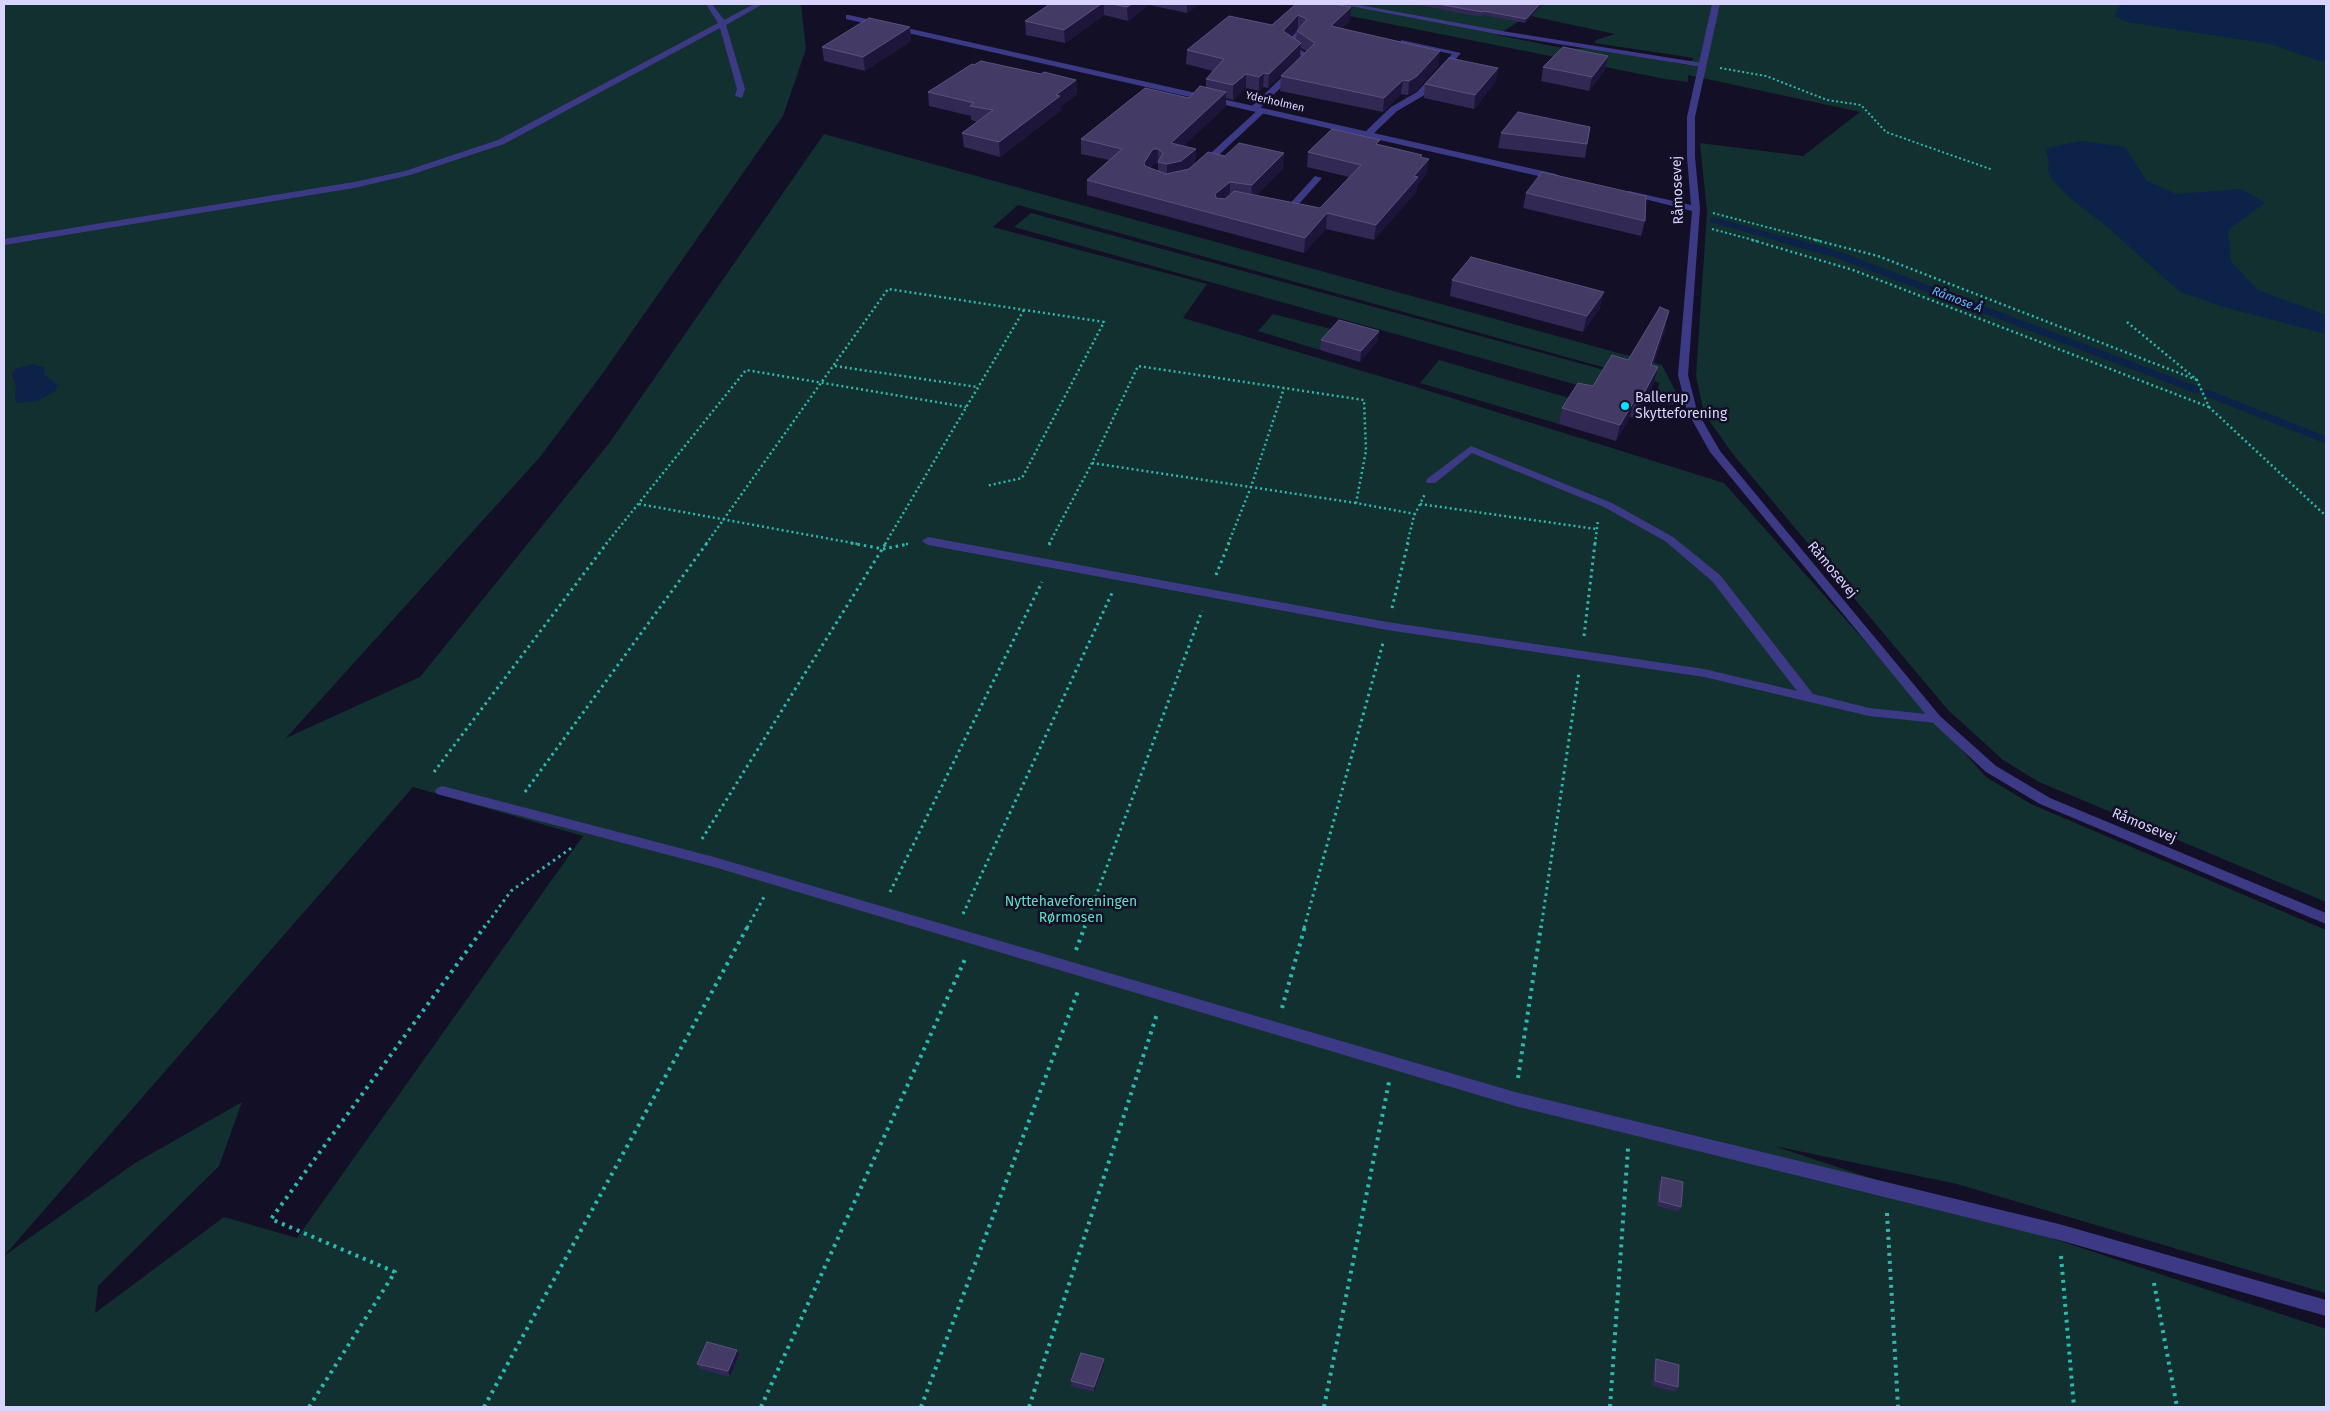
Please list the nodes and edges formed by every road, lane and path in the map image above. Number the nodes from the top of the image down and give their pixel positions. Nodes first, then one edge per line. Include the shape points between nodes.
1 (709, 4) edge
2 (759, 4) edge
3 (1344, 4) edge
4 (1716, 4) edge
5 (849, 17) dead end
6 (722, 23) junction
7 (1300, 33) edge
8 (1404, 42) edge
9 (1702, 64) junction
10 (739, 96) dead end
11 (1259, 110) junction
12 (1368, 134) junction
13 (1199, 168) edge
14 (1993, 170) dead end
15 (1318, 178) dead end
16 (1563, 178) edge
17 (1620, 192) edge
18 (1696, 209) junction
19 (1278, 210) edge
20 (18, 240) junction
21 (4, 242) edge
22 (4, 247) edge
23 (1024, 310) junction
24 (2127, 322) dead end
25 (835, 366) junction
26 (2197, 380) junction
27 (823, 382) junction
28 (977, 387) junction
29 (1284, 388) junction
30 (966, 407) junction
31 (2209, 407) junction
32 (1092, 463) junction
33 (1432, 480) joint
34 (986, 486) dead end
35 (1251, 487) junction
36 (1601, 502) junction
37 (1356, 503) junction
38 (638, 504) junction
39 (1420, 504) junction
40 (1416, 514) junction
41 (2326, 516) edge
42 (725, 519) junction
43 (1596, 530) junction
44 (928, 541) joint
45 (882, 548) junction
46 (1046, 563) junction
47 (1120, 576) junction
48 (1209, 593) junction
49 (1387, 626) junction
50 (1582, 655) junction
51 (1808, 698) junction
52 (1936, 719) junction
53 (442, 791) joint
54 (513, 809) junction
55 (596, 830) junction
56 (691, 856) junction
57 (774, 879) junction
58 (881, 911) junction
59 (2326, 919) edge
60 (955, 933) junction
61 (974, 939) junction
62 (1070, 967) junction
63 (1085, 971) junction
64 (1163, 995) junction
65 (1277, 1028) junction
66 (1393, 1062) junction
67 (1515, 1099) junction
68 (1630, 1127) junction
69 (1885, 1190) junction
70 (2059, 1232) junction
71 (2150, 1258) junction
72 (2326, 1308) edge
73 (309, 1407) edge
74 (484, 1407) edge
75 (761, 1407) edge
76 (921, 1407) edge
77 (1030, 1407) edge
78 (1324, 1407) edge
79 (1610, 1407) edge
80 (1898, 1407) edge
81 (2074, 1407) edge
82 (2177, 1407) edge

1 - 6 street
2 - 6 street
3 - 9 street
4 - 9 street, Råmosevej
5 - 11 street, Yderholmen
6 - 10 street via 741,89
6 - 20 street via 501,142 407,172 354,185
7 - 11 street via 1288,45 1308,57
8 - 12 street via 1457,53 1420,94 1394,109
9 - 14 path via 1766,76 1827,100 1861,105 1886,132
9 - 18 street, Råmosevej via 1691,117
11 - 12 street, Yderholmen
11 - 13 street
12 - 16 street, Yderholmen
15 - 19 street via 1287,212
17 - 18 street
18 - 26 path via 1878,256
18 - 31 path via 1712,229 1853,270
18 - 52 street, Råmosevej via 1684,375 1692,411 1715,452
20 - 21 street
20 - 22 street
23 - 25 path via 888,289
23 - 28 path
23 - 34 path via 1104,322 1022,478
24 - 26 path
25 - 27 path
25 - 28 path
26 - 31 path
27 - 30 path
27 - 38 path via 746,370
27 - 42 path
28 - 30 path
29 - 32 path via 1138,366
29 - 35 path
29 - 37 path via 1364,400 1366,451
30 - 45 path
31 - 41 path
32 - 35 path
32 - 46 path
33 - 36 street via 1471,449
33 - 39 path
35 - 37 path
35 - 48 path
36 - 43 path
36 - 51 street via 1669,539 1716,578
37 - 40 path
38 - 42 path
38 - 53 path via 425,784
39 - 40 path
39 - 43 path
40 - 49 path
42 - 45 path
42 - 54 path
43 - 50 path
44 - 45 path
44 - 46 street
45 - 56 path
46 - 47 street
46 - 58 path
47 - 48 street
47 - 60 path
48 - 49 street
48 - 62 path
49 - 50 street
49 - 65 path
50 - 51 street via 1704,672
50 - 67 path
51 - 52 street via 1870,712
52 - 59 street, Råmosevej via 1992,769 2045,801
53 - 54 street
54 - 55 street
55 - 56 street
55 - 73 path via 511,891 271,1219 395,1272
56 - 57 street
57 - 58 street
57 - 74 path
58 - 60 street
60 - 61 street
61 - 62 street
61 - 75 path
62 - 63 street
63 - 64 street
63 - 76 path
64 - 65 street
64 - 77 path
65 - 66 street
66 - 67 street
66 - 78 path
67 - 68 street
68 - 69 street
68 - 79 path
69 - 70 street
69 - 80 path
70 - 71 street
70 - 81 path
71 - 72 street
71 - 82 path

